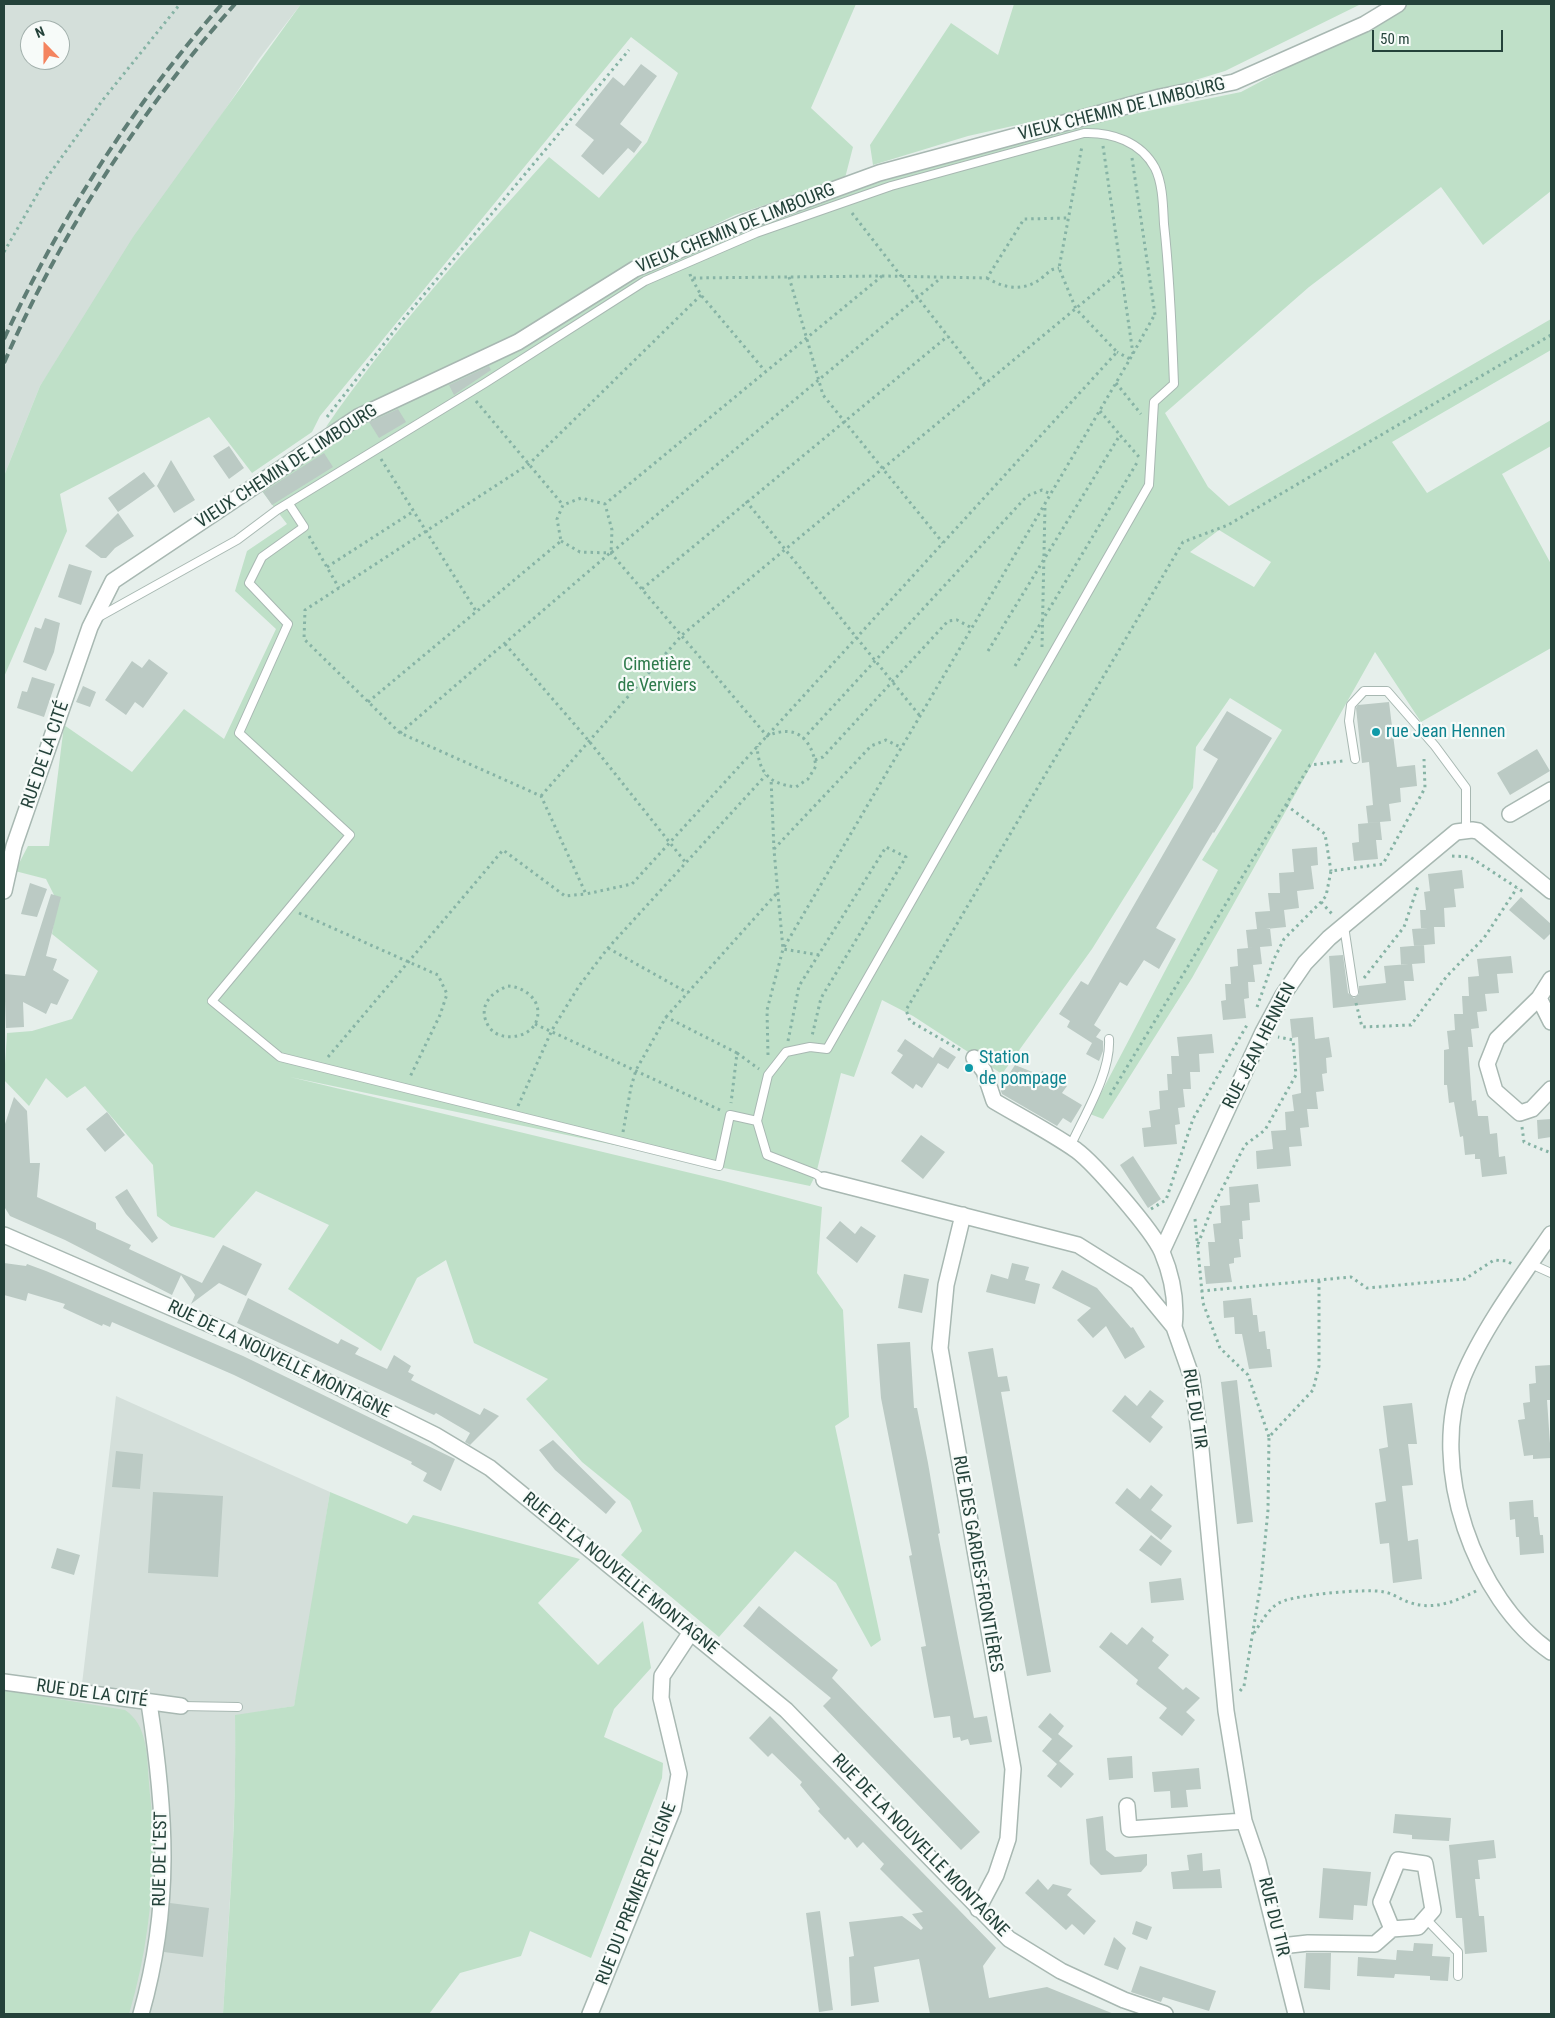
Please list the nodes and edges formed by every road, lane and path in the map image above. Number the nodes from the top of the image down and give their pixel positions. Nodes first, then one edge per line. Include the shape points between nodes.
1 (180, 4) edge
2 (1398, 4) edge
3 (629, 50) dead end
4 (1084, 133) junction
5 (1102, 133) junction
6 (1130, 143) junction
7 (844, 202) junction
8 (1069, 218) junction
9 (4, 252) edge
10 (685, 264) junction
11 (1059, 268) junction
12 (1121, 271) junction
13 (882, 276) junction
14 (901, 276) junction
15 (789, 277) junction
16 (942, 277) junction
17 (691, 278) junction
18 (987, 278) junction
19 (1170, 288) junction
20 (702, 295) junction
21 (918, 297) junction
22 (1076, 309) junction
23 (1154, 316) junction
24 (1551, 335) edge
25 (948, 336) junction
26 (806, 337) junction
27 (1117, 352) junction
28 (1133, 354) junction
29 (1130, 359) junction
30 (765, 371) junction
31 (819, 380) junction
32 (1116, 383) junction
33 (985, 384) junction
34 (469, 393) junction
35 (1100, 411) junction
36 (324, 420) dead end
37 (844, 421) junction
38 (1152, 428) junction
39 (1120, 435) junction
40 (376, 450) junction
41 (1140, 458) junction
42 (529, 464) junction
43 (884, 469) junction
44 (1150, 470) junction
45 (1051, 494) junction
46 (746, 501) junction
47 (289, 504) junction
48 (563, 504) junction
49 (605, 504) junction
50 (1045, 505) junction
51 (414, 511) junction
52 (304, 527) junction
53 (426, 531) junction
54 (561, 541) junction
55 (943, 542) junction
56 (786, 550) junction
57 (611, 553) junction
58 (1044, 560) junction
59 (327, 567) junction
60 (339, 588) junction
61 (642, 589) junction
62 (476, 612) junction
63 (94, 620) junction
64 (1043, 620) junction
65 (972, 628) junction
66 (682, 635) junction
67 (857, 637) junction
68 (505, 644) junction
69 (988, 651) dead end
70 (876, 660) junction
71 (1015, 666) dead end
72 (1042, 672) junction
73 (893, 681) junction
74 (368, 702) junction
75 (920, 716) junction
76 (400, 733) junction
77 (767, 736) junction
78 (803, 739) junction
79 (589, 741) junction
80 (758, 746) junction
81 (902, 748) junction
82 (1356, 759) joint
83 (1424, 759) dead end
84 (815, 760) junction
85 (766, 775) junction
86 (771, 778) junction
87 (1551, 790) edge
88 (541, 796) junction
89 (1286, 805) junction
90 (1510, 814) dead end
91 (1466, 830) junction
92 (670, 842) junction
93 (774, 850) junction
94 (1443, 855) dead end
95 (686, 862) junction
96 (1331, 871) junction
97 (1419, 884) dead end
98 (1518, 888) junction
99 (4, 891) edge
100 (777, 892) junction
101 (1551, 892) edge
102 (1525, 893) dead end
103 (586, 894) junction
104 (289, 909) junction
105 (1344, 926) junction
106 (608, 948) junction
107 (782, 949) junction
108 (819, 955) junction
109 (408, 962) junction
110 (1551, 979) edge
111 (1354, 992) junction
112 (688, 993) junction
113 (1539, 998) junction
114 (1254, 1015) dead end
115 (666, 1017) junction
116 (1250, 1020) dead end
117 (1551, 1022) edge
118 (536, 1024) junction
119 (552, 1030) junction
120 (1272, 1036) dead end
121 (1109, 1039) dead end
122 (810, 1047) junction
123 (786, 1052) junction
124 (737, 1053) junction
125 (974, 1058) joint
126 (319, 1067) junction
127 (636, 1070) junction
128 (768, 1075) junction
129 (405, 1088) junction
130 (1551, 1088) edge
131 (1107, 1100) dead end
132 (1520, 1113) junction
133 (513, 1115) junction
134 (730, 1116) junction
135 (757, 1122) junction
136 (622, 1142) junction
137 (1070, 1147) junction
138 (1551, 1152) edge
139 (824, 1180) joint
140 (1194, 1210) dead end
141 (964, 1215) junction
142 (1137, 1217) junction
143 (1551, 1234) edge
144 (4, 1235) edge
145 (1197, 1247) junction
146 (1162, 1251) junction
147 (1528, 1268) junction
148 (1551, 1273) edge
149 (1319, 1280) junction
150 (1201, 1291) junction
151 (1174, 1327) junction
152 (1269, 1437) junction
153 (1490, 1584) junction
154 (691, 1632) junction
155 (1252, 1636) junction
156 (1551, 1652) edge
157 (4, 1682) edge
158 (149, 1703) junction
159 (181, 1706) joint
160 (238, 1707) dead end
161 (1226, 1711) junction
162 (1127, 1806) dead end
163 (1244, 1820) junction
164 (978, 1909) junction
165 (1426, 1919) junction
166 (1392, 1929) junction
167 (1281, 1946) junction
168 (1458, 1976) dead end
169 (140, 2014) edge
170 (590, 2014) edge
171 (1165, 2014) edge
172 (1296, 2014) edge

1 - 9 path via 102,101 52,171
2 - 63 street, VIEUX CHEMIN DE LIMBOURG via 1365,24 1234,82 1160,97 879,173 745,222 635,269 518,342 358,417 112,581
3 - 36 path via 401,322
4 - 5 lane
4 - 7 lane
4 - 8 path
5 - 6 lane
5 - 12 path
6 - 19 lane via 1141,149 1156,169
6 - 23 path
7 - 10 lane via 756,233
7 - 14 path
8 - 11 path
8 - 18 path via 1024,219
10 - 17 path
10 - 34 lane via 645,281
11 - 18 path via 1051,268 1030,285 1014,288 1000,286
11 - 22 path
12 - 22 path
12 - 28 path
13 - 14 path
13 - 15 path
13 - 26 path
14 - 16 path
14 - 21 path
15 - 17 path
15 - 26 path
16 - 18 path
16 - 21 path
17 - 20 path
19 - 23 path
19 - 38 lane via 1174,384 1154,402
20 - 30 path
20 - 42 path
21 - 25 path
21 - 31 path
22 - 27 path
22 - 33 path
23 - 28 path
24 - 125 path via 1228,525 1184,542 906,1010 910,1021
25 - 33 path
25 - 37 path
26 - 30 path
26 - 31 path
27 - 29 path
27 - 55 path
28 - 29 path
29 - 32 path
30 - 49 path
31 - 37 path via 823,395
31 - 57 path
32 - 35 path
32 - 38 path
33 - 43 path
34 - 40 lane
34 - 42 path
35 - 39 path
35 - 45 path
37 - 43 path
37 - 46 path
38 - 44 lane
39 - 41 path
39 - 58 path
40 - 47 lane
40 - 51 path
41 - 44 path
41 - 64 path
42 - 48 path
42 - 53 path
43 - 55 path
43 - 56 path
44 - 72 lane via 1149,485
45 - 50 path
45 - 70 path via 1042,490 1027,496
46 - 56 path
46 - 61 path
47 - 52 lane
47 - 63 lane via 238,540
48 - 49 path via 581,498
48 - 54 path via 556,519
49 - 57 path via 612,530
50 - 58 path
50 - 65 path
51 - 53 path
51 - 59 path
52 - 59 path
52 - 104 lane via 262,557 249,583 288,624 240,733 350,835
53 - 60 path
53 - 62 path
54 - 57 path via 580,552
54 - 62 path
55 - 67 path
56 - 66 path
56 - 67 path
57 - 61 path
57 - 68 path
58 - 64 path
58 - 69 path
59 - 60 path
60 - 74 path via 305,610 304,639
61 - 66 path
62 - 74 path
63 - 99 street, RUE DE LA CITÉ via 14,846
64 - 71 path
64 - 72 path
65 - 73 path via 958,620 948,622
65 - 75 path
66 - 77 path
66 - 79 path
67 - 70 path
67 - 77 path
68 - 76 path
68 - 79 path
70 - 73 path
70 - 78 path
72 - 122 lane via 827,1049
73 - 75 path
73 - 84 path via 823,757
74 - 76 path
75 - 81 path
76 - 88 path
77 - 78 path via 790,730
77 - 80 path
78 - 84 path via 814,751
79 - 88 path
79 - 92 path
80 - 85 path via 758,764
80 - 92 path
81 - 93 path via 886,740 871,746
81 - 107 path
82 - 89 path via 1310,765
82 - 91 lane via 1349,721 1351,705 1364,692 1388,691 1466,788
83 - 96 path via 1426,788 1383,864
84 - 86 path via 816,766 808,779 796,787 780,785
85 - 86 path
85 - 95 path
86 - 93 path
87 - 90 street
88 - 103 path
89 - 96 path via 1326,834
89 - 131 path
91 - 101 street via 1478,831
91 - 105 street, RUE JEAN HENNEN via 1456,832
92 - 95 path
92 - 103 path via 632,884
93 - 100 path
94 - 98 path via 1470,857
95 - 106 path
96 - 114 path, RUE JEAN HENNEN via 1326,896 1284,939
97 - 111 path via 1404,927
98 - 102 path
98 - 111 path via 1484,938 1447,976 1411,1026 1362,1027
100 - 107 path
100 - 112 path
103 - 109 path via 565,896 503,850
104 - 109 path
104 - 126 lane via 212,1000 280,1057
105 - 111 lane
105 - 146 street, RUE JEAN HENNEN via 1305,963 1283,995 1254,1049
106 - 112 path
106 - 119 path via 579,986
107 - 108 path
107 - 128 path via 766,1010
108 - 122 path via 886,847 906,856 821,998
108 - 123 path via 799,986
109 - 126 path
109 - 129 path via 438,975 447,994
110 - 113 street
112 - 115 path
113 - 117 street
113 - 132 street via 1496,1039 1486,1064 1494,1092
115 - 124 path
115 - 127 path
116 - 142 path, RUE JEAN HENNEN via 1193,1119 1166,1200
118 - 118 path via 524,1034 512,1037 498,1035 490,1030 486,1021 487,999 496,990 520,987 530,994 535,1004
118 - 119 path
119 - 127 path
119 - 133 path
120 - 145 path via 1293,1040 1296,1075 1265,1130 1245,1146 1212,1208
121 - 137 lane via 1110,1052 1097,1089
122 - 123 lane
123 - 128 lane
124 - 128 path
124 - 134 path
125 - 137 street via 984,1071 994,1101
126 - 129 lane
127 - 134 path
127 - 136 path
128 - 135 lane
129 - 133 lane
130 - 132 street via 1532,1109
132 - 138 path via 1524,1142
133 - 136 lane
134 - 135 lane
134 - 136 lane via 719,1166
135 - 139 lane via 767,1155
137 - 142 street via 1095,1168
139 - 141 street, RUE DU TIR
140 - 145 path
141 - 151 street, RUE DU TIR via 1078,1245 1137,1282
141 - 164 street, RUE DES GARDES-FRONTIÈRES via 946,1285 940,1348 1013,1769 1008,1839 996,1875
142 - 146 street
143 - 147 street
144 - 154 street, RUE DE LA NOUVELLE MONTAGNE via 225,1331 435,1435 490,1468
145 - 150 path
146 - 151 street via 1177,1306
147 - 148 lane
147 - 149 path via 1494,1260 1465,1279 1367,1288 1351,1277
147 - 153 street via 1478,1347 1463,1378 1455,1411 1453,1478 1469,1539 1480,1569
149 - 150 path
149 - 152 path via 1319,1366 1313,1390
150 - 152 path via 1220,1348 1248,1375
151 - 161 street, RUE DU TIR via 1192,1378
152 - 155 path via 1268,1510
153 - 155 path via 1454,1601 1433,1606 1372,1590 1294,1598 1273,1607
153 - 156 street via 1533,1640
154 - 164 street, RUE DE LA NOUVELLE MONTAGNE via 814,1737
154 - 170 street, RUE DU PREMIER DE LIGNE via 662,1676 662,1698 679,1774 673,1809
155 - 161 path via 1244,1686
157 - 158 street, RUE DE LA CITÉ
158 - 159 street, RUE DE LA CITÉ
158 - 169 street, RUE DE L'EST via 164,1828 163,1900 150,1980
159 - 160 lane
161 - 163 street, RUE DU TIR
162 - 163 street via 1129,1828
163 - 167 street, RUE DU TIR
164 - 171 street, RUE DE LA NOUVELLE MONTAGNE via 1010,1939 1061,1971 1124,2000
165 - 166 street via 1418,1927
165 - 166 street via 1433,1910 1424,1864 1398,1860 1380,1902
165 - 168 lane via 1458,1952
166 - 167 street via 1375,1944
167 - 172 street, RUE DU TIR

